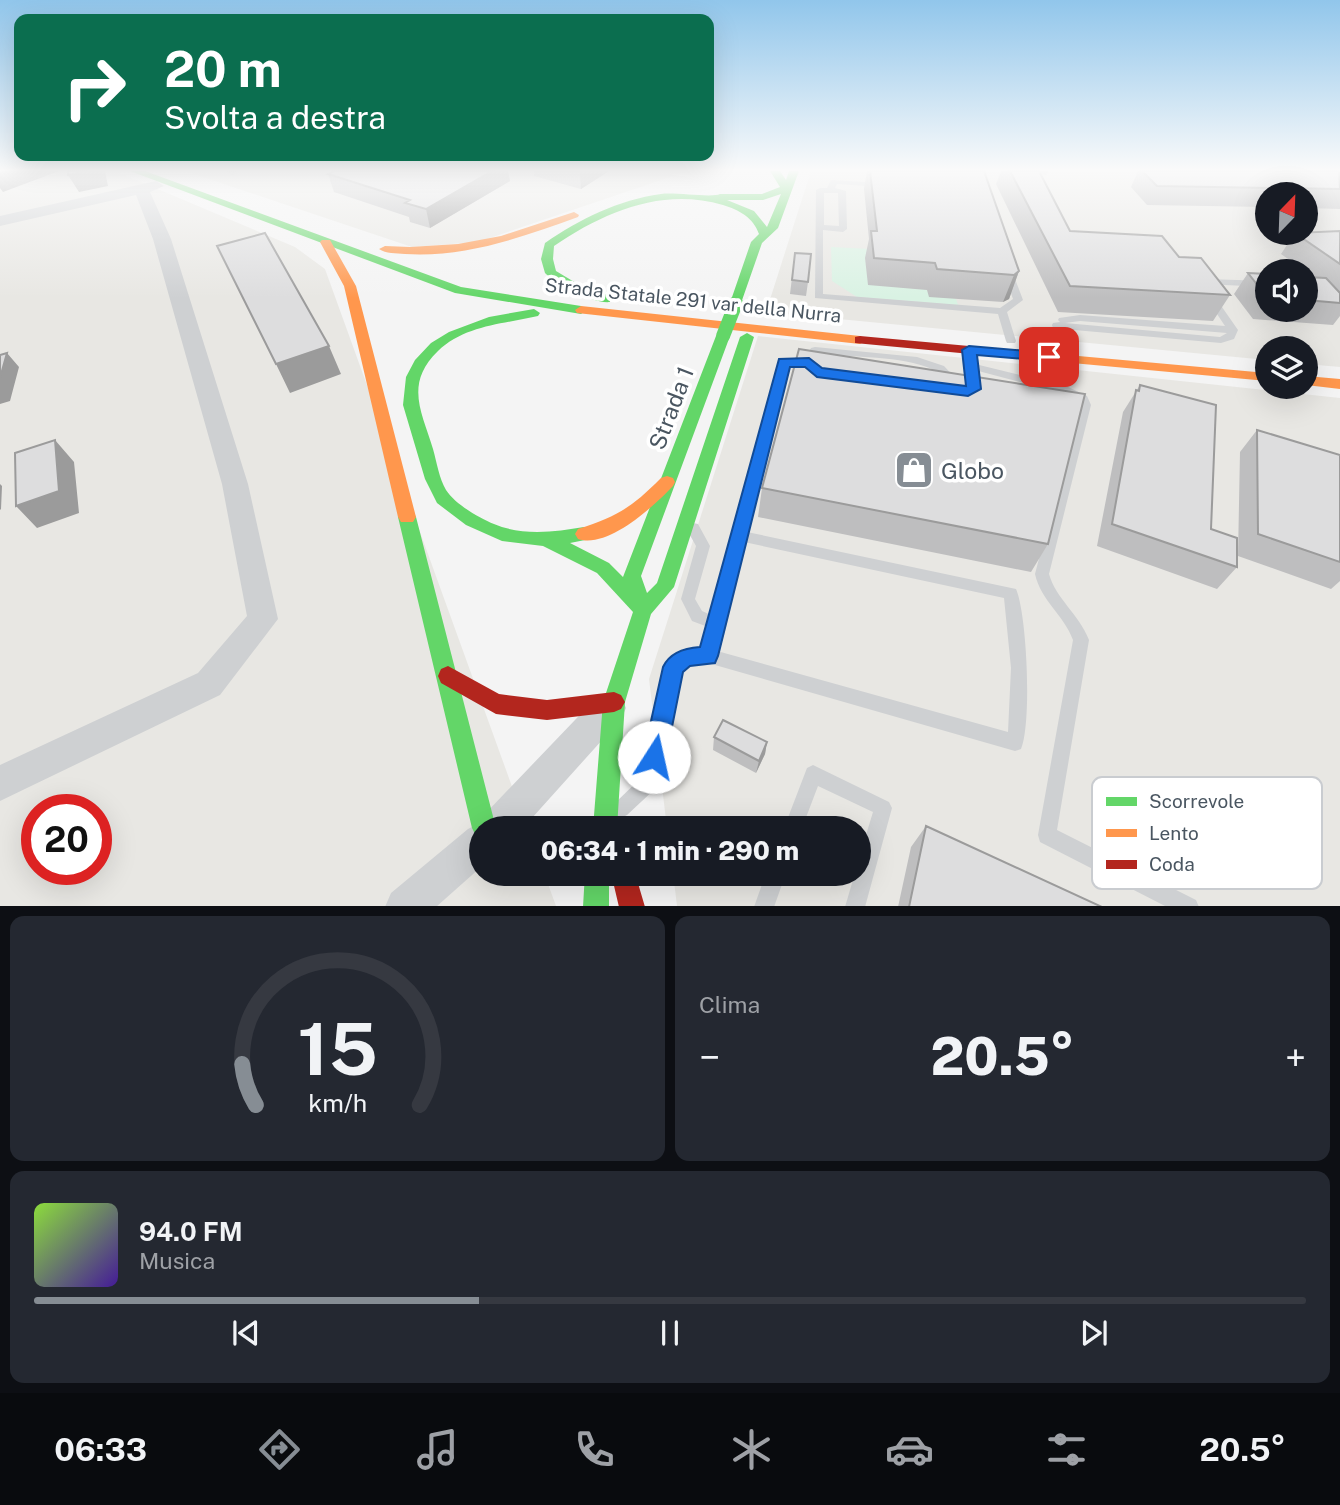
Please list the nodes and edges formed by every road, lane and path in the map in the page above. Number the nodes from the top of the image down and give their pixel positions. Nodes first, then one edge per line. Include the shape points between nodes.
1 (27, 213) edge
2 (158, 213) edge
3 (247, 213) edge
4 (265, 213) edge
5 (576, 213) edge
6 (609, 213) edge
7 (749, 213) edge
8 (776, 213) edge
9 (819, 213) edge
10 (843, 213) edge
11 (2, 220) edge
12 (819, 227) junction
13 (769, 231) junction
14 (326, 242) junction
15 (780, 246) dead end
16 (379, 248) junction
17 (1006, 264) edge
18 (1193, 273) edge
19 (1200, 282) junction
20 (1255, 284) edge
21 (606, 299) junction
22 (578, 311) junction
23 (1002, 311) junction
24 (754, 316) dead end
25 (1011, 341) junction
26 (1064, 345) junction
27 (971, 364) junction
28 (1255, 364) edge
29 (1318, 370) edge
30 (1340, 372) edge
31 (1255, 376) edge
32 (1318, 382) edge
33 (1340, 384) edge
34 (940, 388) edge
35 (667, 482) junction
36 (689, 521) junction
37 (738, 535) junction
38 (550, 541) junction
39 (643, 610) junction
40 (716, 624) junction
41 (708, 656) junction
42 (448, 676) junction
43 (614, 702) junction
44 (0, 783) edge
45 (481, 816) edge
46 (509, 816) edge
47 (601, 816) edge
48 (612, 816) edge
49 (797, 816) edge
50 (871, 850) edge
51 (469, 852) edge
52 (1092, 858) edge
53 (597, 886) edge
54 (627, 886) edge
55 (771, 886) edge
56 (861, 886) edge
57 (1155, 889) edge
58 (405, 906) edge
59 (596, 906) edge
60 (632, 906) edge
61 (764, 906) edge
62 (855, 906) edge
63 (1189, 906) edge

1 - 11 street
2 - 44 street via 235,484 263,619 209,684
3 - 14 main road, Strada Statale 291 var della Nurra
4 - 16 main road, Strada Statale 291 var della Nurra
5 - 16 main road via 469,251 436,254
6 - 21 main road via 578,225 549,245 547,259 551,273
7 - 13 main road
8 - 13 main road, Strada 1
9 - 12 lane
10 - 12 lane via 843,229
12 - 23 lane via 818,296
13 - 15 main road
13 - 35 main road, Strada 1, bridge via 757,242
14 - 22 main road, Strada Statale 291 var della Nurra via 459,290
14 - 42 main road via 350,286
16 - 21 main road, Strada Statale 291 var della Nurra via 514,288
17 - 23 lane via 1018,300
18 - 19 lane
19 - 20 lane
19 - 26 lane via 1231,323 1230,337 1221,340 1057,325
21 - 25 main road, Strada Statale 291 var della Nurra
22 - 27 main road, Strada Statale 291 var della Nurra
22 - 38 main road via 492,318 464,327 433,349 414,374 410,401 441,496 470,521 506,537
23 - 25 lane
24 - 36 main road
25 - 26 main road, Strada Statale 291 var della Nurra
26 - 28 main road, Strada Statale 291 var della Nurra
27 - 31 main road, Strada Statale 291 var della Nurra
27 - 52 lane via 1062,389 1083,399 1085,405 1042,574 1050,597 1077,625 1081,640 1047,835
29 - 30 main road
32 - 33 main road
34 - 37 lane via 961,391 940,368 917,360 815,350 813,368 784,362
35 - 38 main road via 633,517 604,530
35 - 39 main road, Strada 1 via 632,576
36 - 39 main road via 665,587
36 - 40 lane via 703,546 688,599 697,616
37 - 40 lane
37 - 41 lane via 1011,593 1019,648 1016,743
38 - 39 main road via 610,570
39 - 43 main road
40 - 41 lane
41 - 48 lane via 687,657 673,667 650,782
42 - 43 main road via 496,704 547,710
42 - 45 main road
43 - 46 street
43 - 47 main road
49 - 50 lane via 813,774 883,808
51 - 58 street
53 - 59 main road
54 - 60 main road
55 - 61 lane
56 - 62 lane
57 - 63 lane

